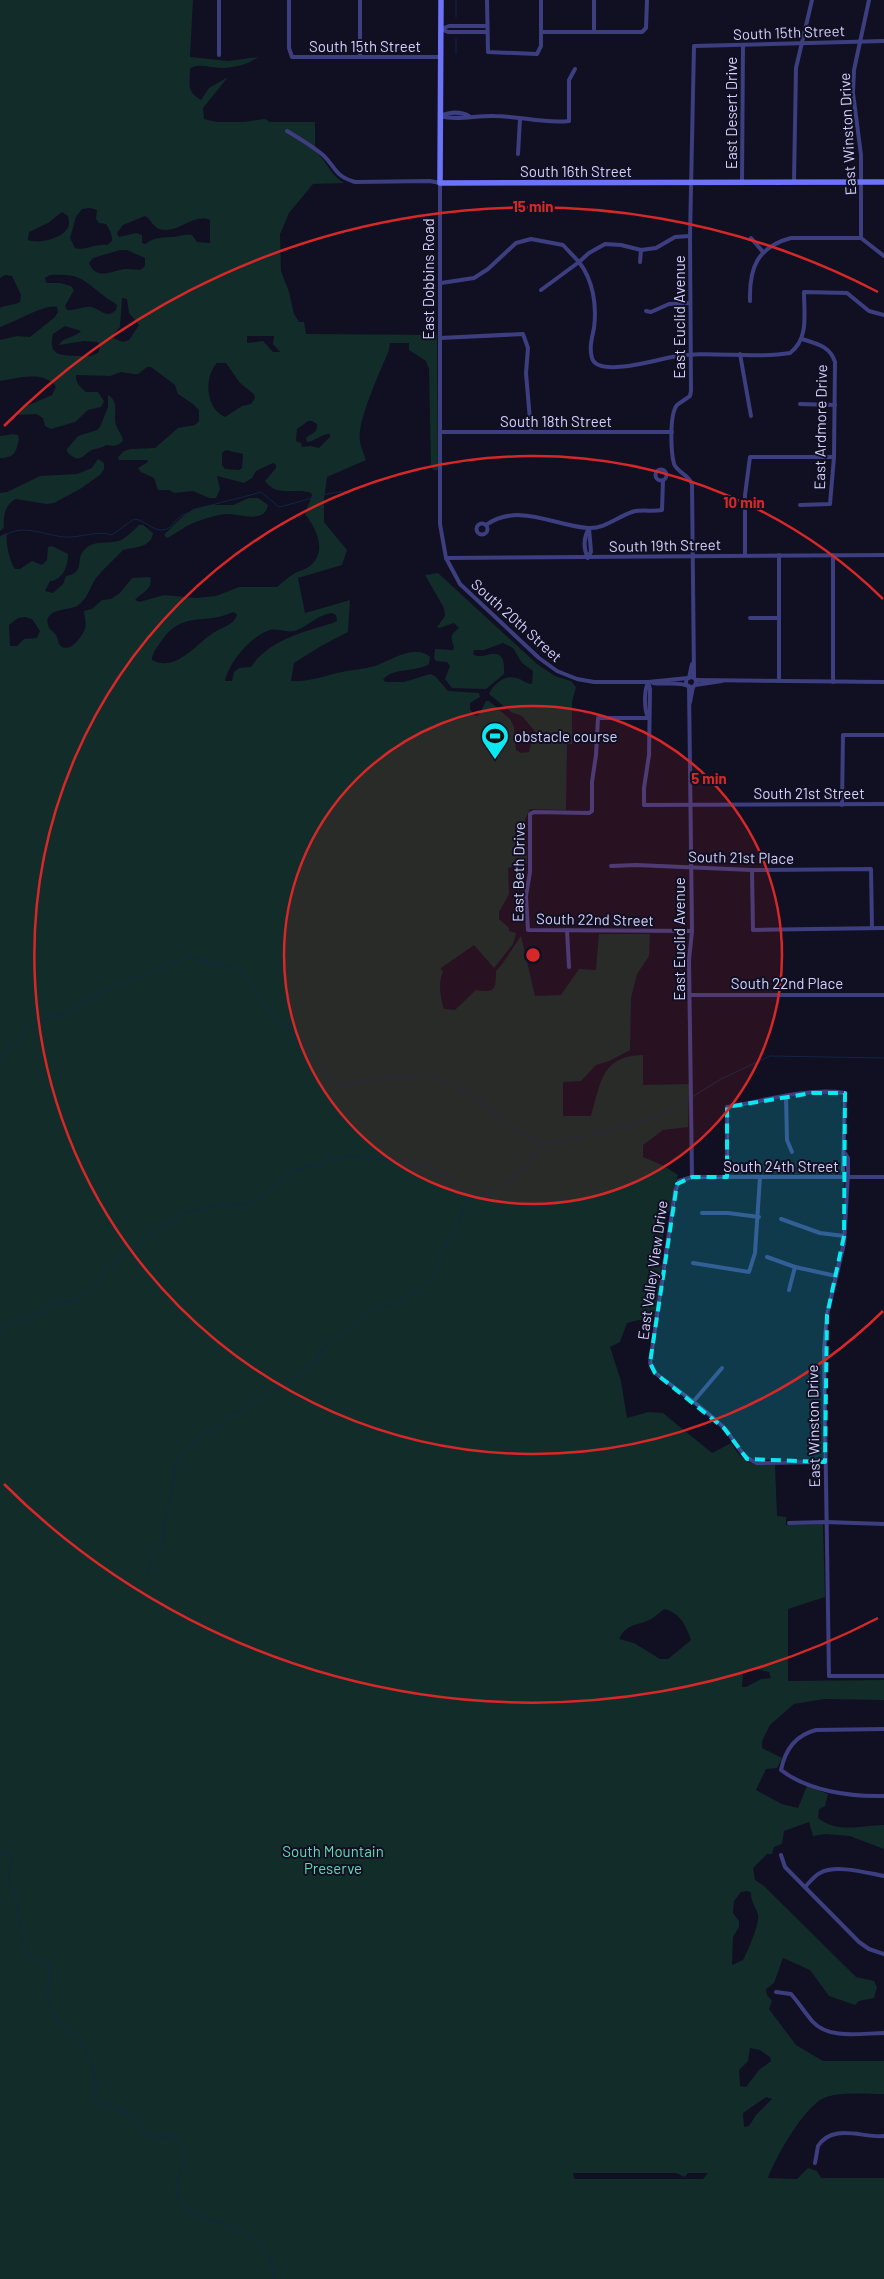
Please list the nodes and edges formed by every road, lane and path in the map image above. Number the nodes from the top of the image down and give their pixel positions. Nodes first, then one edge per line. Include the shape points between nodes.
1 (219, 0) edge
2 (289, 0) edge
3 (360, 0) edge
4 (441, 0) edge
5 (487, 0) edge
6 (541, 0) edge
7 (594, 0) edge
8 (647, 0) edge
9 (812, 0) edge
10 (869, 0) edge
11 (464, 26) junction
12 (487, 26) junction
13 (441, 29) junction
14 (464, 32) junction
15 (487, 32) junction
16 (541, 32) junction
17 (594, 32) junction
18 (884, 41) edge
19 (860, 42) junction
20 (800, 44) junction
21 (694, 46) joint
22 (743, 46) junction
23 (219, 55) dead end
24 (360, 57) junction
25 (440, 57) junction
26 (575, 69) dead end
27 (459, 113) junction
28 (440, 116) junction
29 (469, 116) junction
30 (459, 118) junction
31 (520, 119) junction
32 (287, 131) dead end
33 (518, 154) dead end
34 (692, 181) junction
35 (794, 181) junction
36 (742, 182) junction
37 (861, 182) junction
38 (884, 182) edge
39 (440, 183) junction
40 (690, 236) junction
41 (751, 238) dead end
42 (861, 238) junction
43 (641, 250) junction
44 (763, 252) junction
45 (884, 256) edge
46 (579, 262) junction
47 (640, 262) dead end
48 (440, 283) junction
49 (540, 290) dead end
50 (750, 301) dead end
51 (690, 303) junction
52 (646, 311) dead end
53 (884, 315) edge
54 (440, 338) junction
55 (802, 339) junction
56 (740, 354) junction
57 (691, 356) junction
58 (800, 404) dead end
59 (835, 405) junction
60 (751, 416) dead end
61 (441, 432) junction
62 (531, 432) junction
63 (672, 432) junction
64 (834, 457) junction
65 (663, 480) dead end
66 (800, 505) dead end
67 (486, 525) dead end
68 (588, 528) junction
69 (585, 542) junction
70 (591, 542) junction
71 (745, 555) junction
72 (779, 555) junction
73 (833, 555) junction
74 (884, 556) edge
75 (446, 558) junction
76 (588, 558) junction
77 (692, 558) junction
78 (750, 618) dead end
79 (779, 618) junction
80 (692, 678) junction
81 (722, 681) junction
82 (780, 681) junction
83 (648, 682) junction
84 (833, 682) junction
85 (884, 682) edge
86 (691, 686) junction
87 (648, 718) junction
88 (884, 735) edge
89 (884, 804) edge
90 (690, 805) junction
91 (842, 805) junction
92 (611, 866) dead end
93 (691, 867) junction
94 (752, 870) junction
95 (872, 928) junction
96 (884, 928) edge
97 (528, 930) joint
98 (568, 930) junction
99 (692, 931) junction
100 (569, 967) dead end
101 (690, 994) junction
102 (884, 995) edge
103 (786, 1096) junction
104 (792, 1152) dead end
105 (692, 1177) junction
106 (727, 1177) junction
107 (760, 1177) junction
108 (846, 1177) junction
109 (884, 1177) edge
110 (679, 1180) joint
111 (702, 1213) dead end
112 (759, 1217) junction
113 (782, 1219) dead end
114 (844, 1236) junction
115 (767, 1257) dead end
116 (693, 1263) dead end
117 (796, 1267) junction
118 (836, 1276) junction
119 (789, 1290) dead end
120 (722, 1368) dead end
121 (693, 1402) junction
122 (825, 1462) junction
123 (826, 1522) junction
124 (789, 1523) dead end
125 (884, 1524) edge
126 (884, 1676) edge
127 (884, 1729) edge
128 (884, 1796) edge
129 (781, 1855) dead end
130 (884, 1876) edge
131 (805, 1887) junction
132 (884, 1954) edge
133 (776, 1992) dead end
134 (884, 2033) edge
135 (884, 2136) edge
136 (815, 2163) dead end

1 - 23 street
2 - 24 street, South 15th Street via 290,56
3 - 24 street
4 - 13 main road, East Dobbins Road
5 - 12 street
6 - 16 street
7 - 17 street
8 - 17 street via 644,31
9 - 20 street
10 - 19 street, East Winston Drive
11 - 12 street
11 - 13 street
11 - 14 street
12 - 15 street
13 - 14 street
13 - 25 main road, East Dobbins Road
14 - 15 street
15 - 16 street via 488,52 491,54 539,53
16 - 17 street
18 - 19 street, South 15th Street
19 - 20 street, South 15th Street
19 - 37 street, East Winston Drive via 853,93
20 - 22 street, South 15th Street
20 - 35 street via 796,68
21 - 22 street, South 15th Street
21 - 34 street, East Euclid Avenue
22 - 36 street, East Desert Drive
24 - 25 street, South 15th Street
25 - 28 main road, East Dobbins Road
26 - 31 street via 570,80 569,121
27 - 28 street
27 - 29 street
27 - 30 street
28 - 30 street
28 - 39 main road, East Dobbins Road
29 - 30 street
29 - 31 street
31 - 33 street
32 - 39 street, South 16th Street via 312,146 336,173 349,181
34 - 36 main road, South 16th Street
34 - 39 main road, South 16th Street via 648,184
34 - 40 street, East Euclid Avenue
35 - 36 main road, South 16th Street
35 - 37 main road, South 16th Street
37 - 38 main road, South 16th Street
37 - 42 street, East Winston Drive
39 - 48 street, East Dobbins Road
40 - 43 street via 675,237 656,248
40 - 51 street, East Euclid Avenue
41 - 44 street
42 - 44 street via 791,238
42 - 45 street
43 - 46 street via 605,244
43 - 47 street
44 - 50 street via 751,273
46 - 48 street via 563,245 531,239 516,243 474,278
46 - 49 street
46 - 57 street via 594,299 590,347 592,360 597,365 637,365 669,357
48 - 54 street, East Dobbins Road
51 - 52 street via 669,304
51 - 57 street, East Euclid Avenue
53 - 55 street via 869,311 846,293 804,292
54 - 61 street, East Dobbins Road
54 - 62 street via 523,334 528,348 526,374
55 - 56 street via 790,353
55 - 59 street, East Ardmore Drive via 822,346 832,355 835,362
56 - 57 street
56 - 60 street
57 - 63 street, East Euclid Avenue via 690,396 677,406
58 - 59 street
59 - 64 street, East Ardmore Drive
61 - 62 street, South 18th Street
61 - 75 street, East Dobbins Road via 440,524
62 - 63 street, South 18th Street
63 - 77 street, East Euclid Avenue via 674,464 692,484
64 - 66 street, East Ardmore Drive via 830,504
64 - 71 street via 750,457 745,495
65 - 68 street via 662,510 632,512 606,525
67 - 68 street via 520,515
68 - 69 street
68 - 70 street
69 - 70 street
69 - 76 street
70 - 76 street
71 - 72 street, South 19th Street
71 - 77 street, South 19th Street
72 - 73 street, South 19th Street
72 - 79 street
73 - 74 street, South 19th Street
73 - 84 street
75 - 76 street, South 19th Street
75 - 83 street, South 20th Street via 460,584 557,671 590,682
76 - 77 street, South 19th Street
77 - 80 street, East Euclid Avenue
78 - 79 street
79 - 82 street
80 - 81 street, South 20th Street
80 - 83 street, South 20th Street
80 - 86 street
80 - 86 street
81 - 82 street, South 20th Street
81 - 86 street, South 20th Street
82 - 84 street, South 20th Street
83 - 86 street, South 20th Street
83 - 87 street
84 - 85 street, South 20th Street
86 - 90 street, East Euclid Avenue
87 - 90 street, South 21st Street via 649,755 644,805
87 - 97 street, East Beth Drive via 598,718 592,811 589,814 530,814 530,872 526,896
88 - 91 street via 843,735
89 - 91 street, South 21st Street
90 - 91 street, South 21st Street
90 - 93 street, East Euclid Avenue
92 - 93 street, South 21st Place
93 - 94 street, South 21st Place
93 - 99 street, East Euclid Avenue
94 - 95 street, South 21st Place via 871,869
94 - 95 street via 753,930
95 - 96 street
97 - 98 street, South 22nd Street
98 - 99 street, South 22nd Street
98 - 100 street
99 - 101 street, East Euclid Avenue
101 - 102 street, South 22nd Place
101 - 105 street, East Euclid Avenue
103 - 104 street via 787,1140
103 - 106 street via 727,1107
103 - 108 street, East Winston Drive via 845,1093
105 - 106 street, South 24th Street
105 - 110 street, South 24th Street
106 - 107 street, South 24th Street
107 - 108 street, South 24th Street
107 - 112 street
108 - 109 street, South 24th Street
108 - 114 street, East Winston Drive
110 - 121 street, East Valley View Drive via 650,1363 654,1373
111 - 112 street
112 - 116 street via 755,1253 749,1272
113 - 114 street via 820,1234
114 - 118 street, East Winston Drive
115 - 117 street
117 - 118 street
117 - 119 street
118 - 122 street, East Winston Drive via 827,1315 824,1350
120 - 121 street
121 - 122 street via 724,1428 747,1459 757,1463
122 - 123 street, East Winston Drive
123 - 124 street
123 - 125 street
123 - 126 street, East Winston Drive via 829,1676
127 - 128 street via 806,1732 789,1748 781,1770 838,1794
129 - 131 street via 785,1867
130 - 131 street via 858,1871 820,1872
131 - 132 street via 859,1942
133 - 134 street via 791,1994 820,2028 831,2032
135 - 136 street via 832,2134 818,2146

